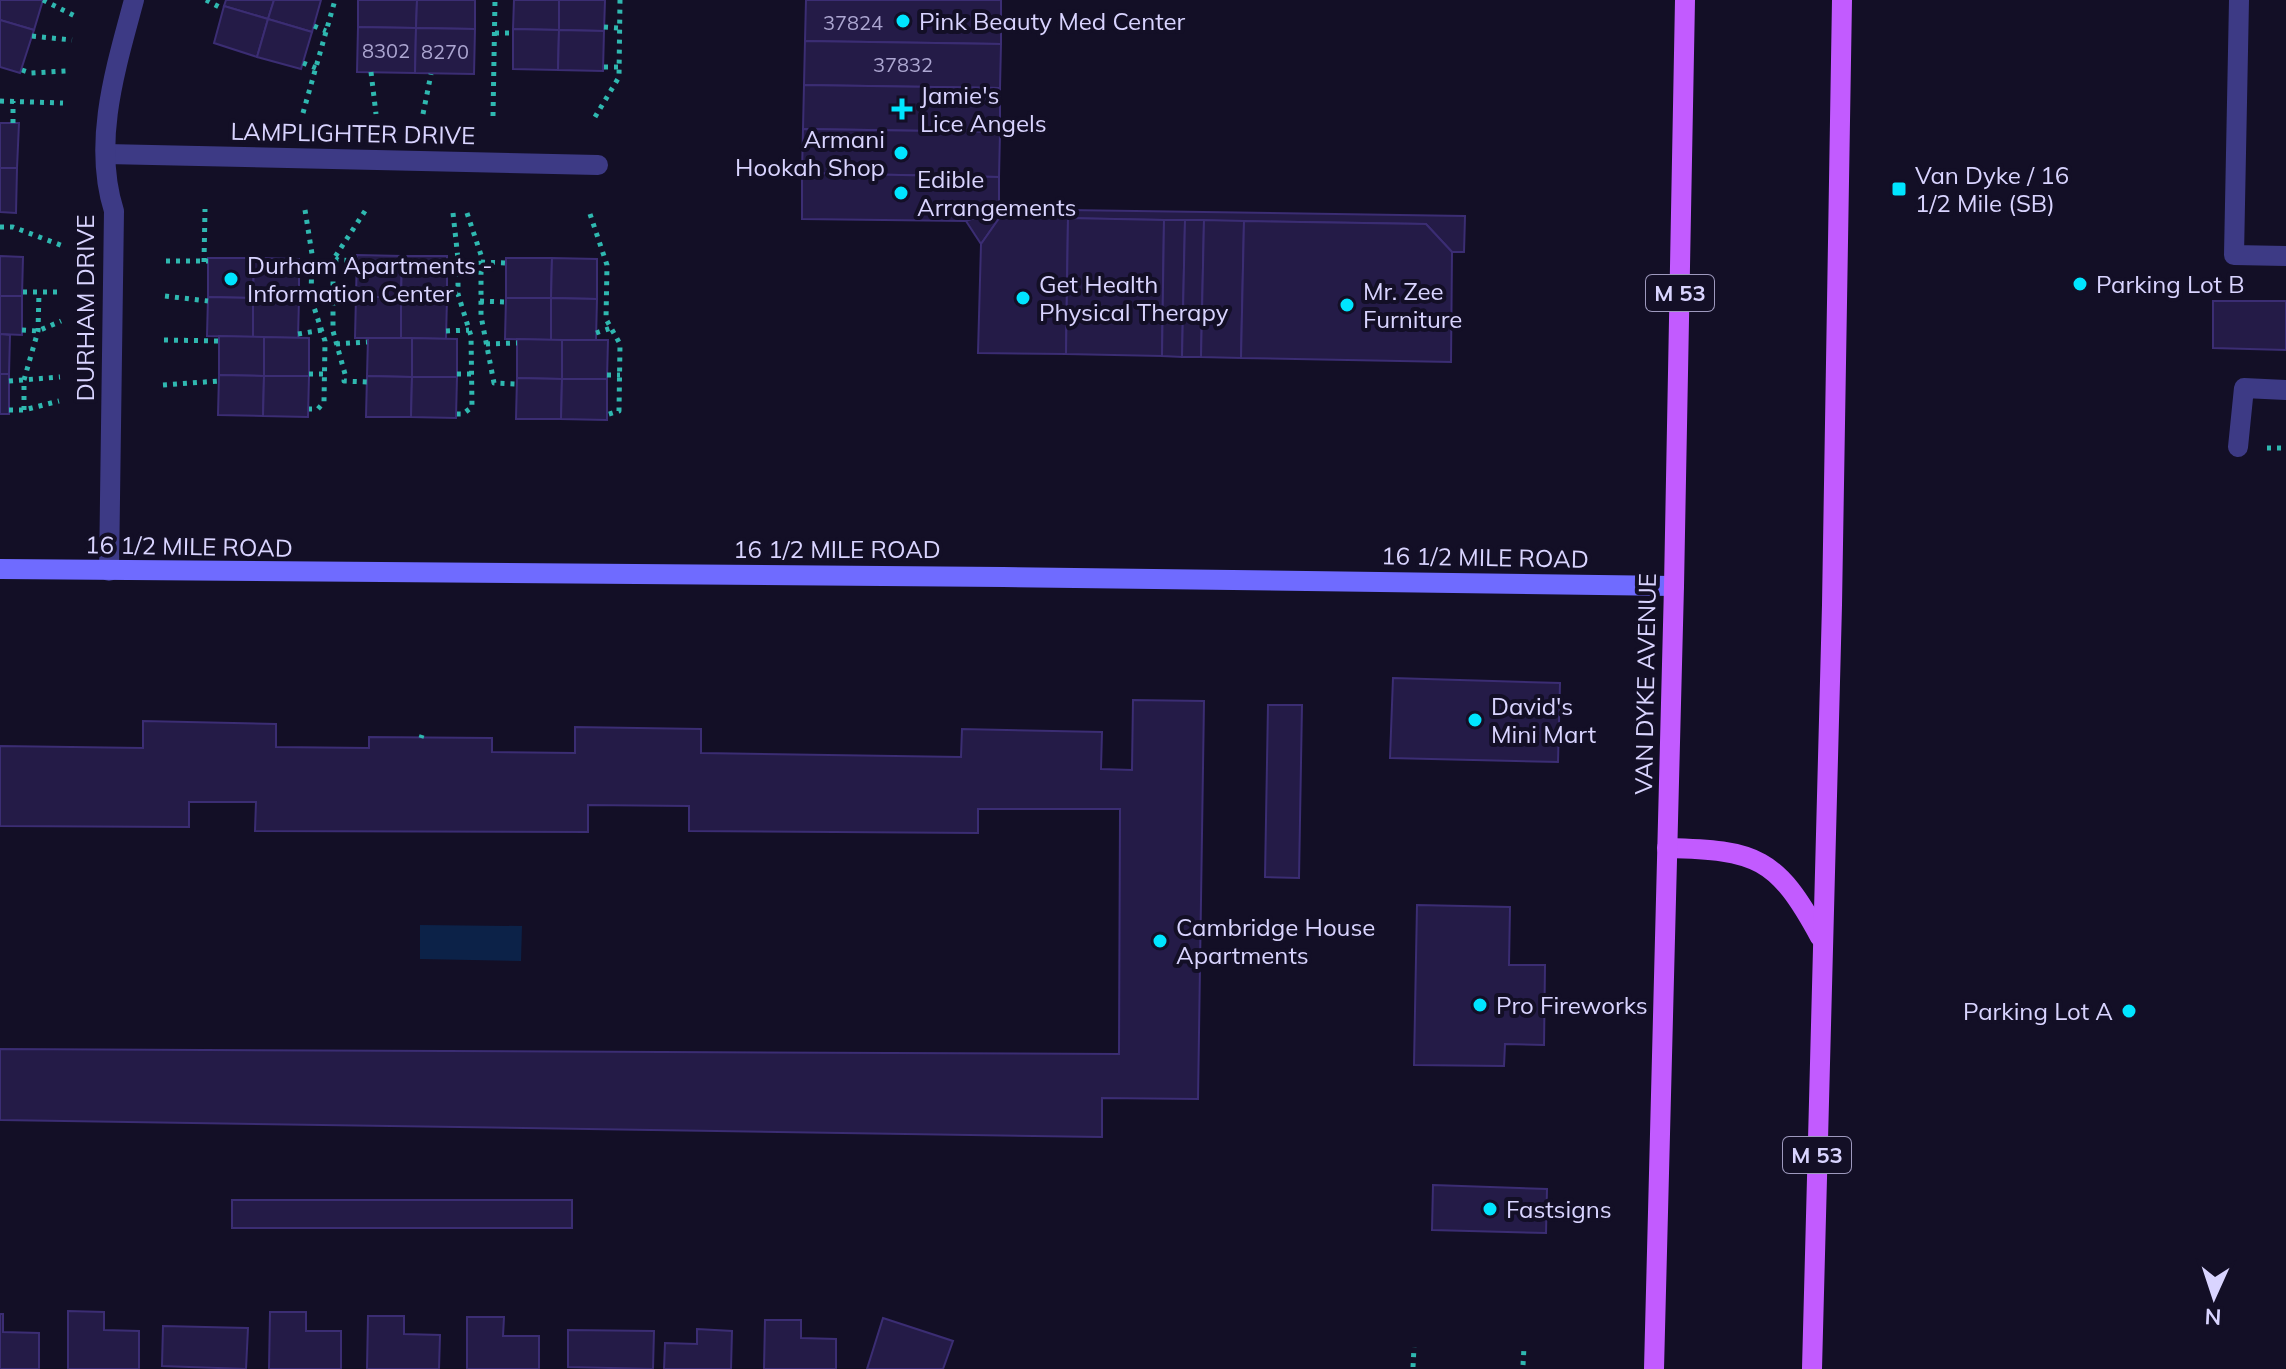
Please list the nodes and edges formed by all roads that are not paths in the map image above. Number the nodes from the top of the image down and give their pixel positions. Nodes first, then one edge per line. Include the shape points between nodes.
1 (134, 0) edge
2 (1685, 0) edge
3 (1842, 0) edge
4 (2239, 0) edge
5 (106, 154) junction
6 (598, 165) dead end
7 (2286, 256) edge
8 (2286, 390) edge
9 (2238, 447) dead end
10 (0, 569) edge
11 (109, 571) junction
12 (1674, 586) junction
13 (1667, 848) junction
14 (1822, 941) junction
15 (1654, 1369) edge
16 (1812, 1369) edge

1 - 5 street, DURHAM DRIVE via 113,86
2 - 12 main road, VAN DYKE AVENUE / M 53
3 - 14 main road, M 53
4 - 7 street via 2234,255
5 - 6 street, LAMPLIGHTER DRIVE
5 - 11 street, DURHAM DRIVE via 107,192 114,211
8 - 9 street via 2244,388
10 - 11 street, 16 1/2 MILE ROAD
11 - 12 street, 16 1/2 MILE ROAD
12 - 13 main road, VAN DYKE AVENUE / M 53
13 - 14 main road via 1736,853 1757,861 1781,877 1800,900
13 - 15 main road, VAN DYKE AVENUE / M 53
14 - 16 main road, M 53

